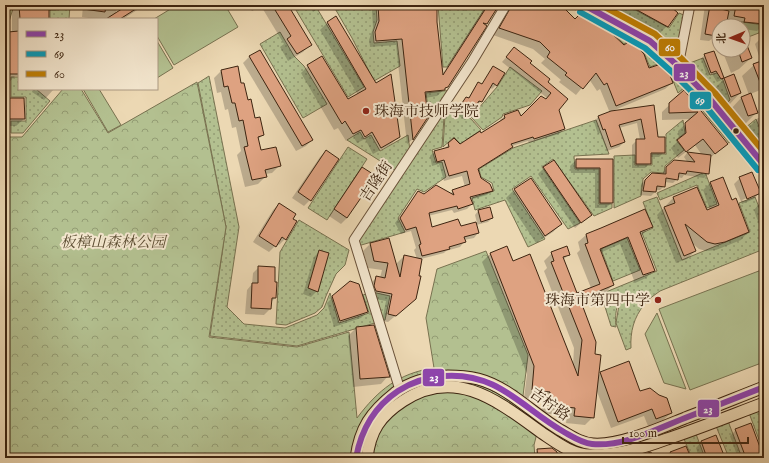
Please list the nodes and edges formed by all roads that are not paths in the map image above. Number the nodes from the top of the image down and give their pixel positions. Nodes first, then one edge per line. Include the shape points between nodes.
1 (506, 5) edge
2 (584, 5) edge
3 (690, 5) edge
4 (678, 66) junction
5 (764, 165) edge
6 (764, 387) edge
7 (400, 390) junction
8 (764, 403) edge
9 (356, 458) edge
10 (368, 458) edge

1 - 7 lane, 吉隆街 via 472,62 354,240
2 - 4 main road via 650,41
3 - 4 lane
4 - 5 main road via 709,98
6 - 7 main road, 吉柠路 via 647,433 610,443 593,444 578,441 507,393 478,379 439,376 418,380
7 - 9 main road, 吉柠路 via 384,401 372,414 362,430
8 - 10 main road, 吉柠路 via 646,447 612,455 589,455 572,452 502,405 476,391 463,388 436,388 419,392 385,415 373,433

